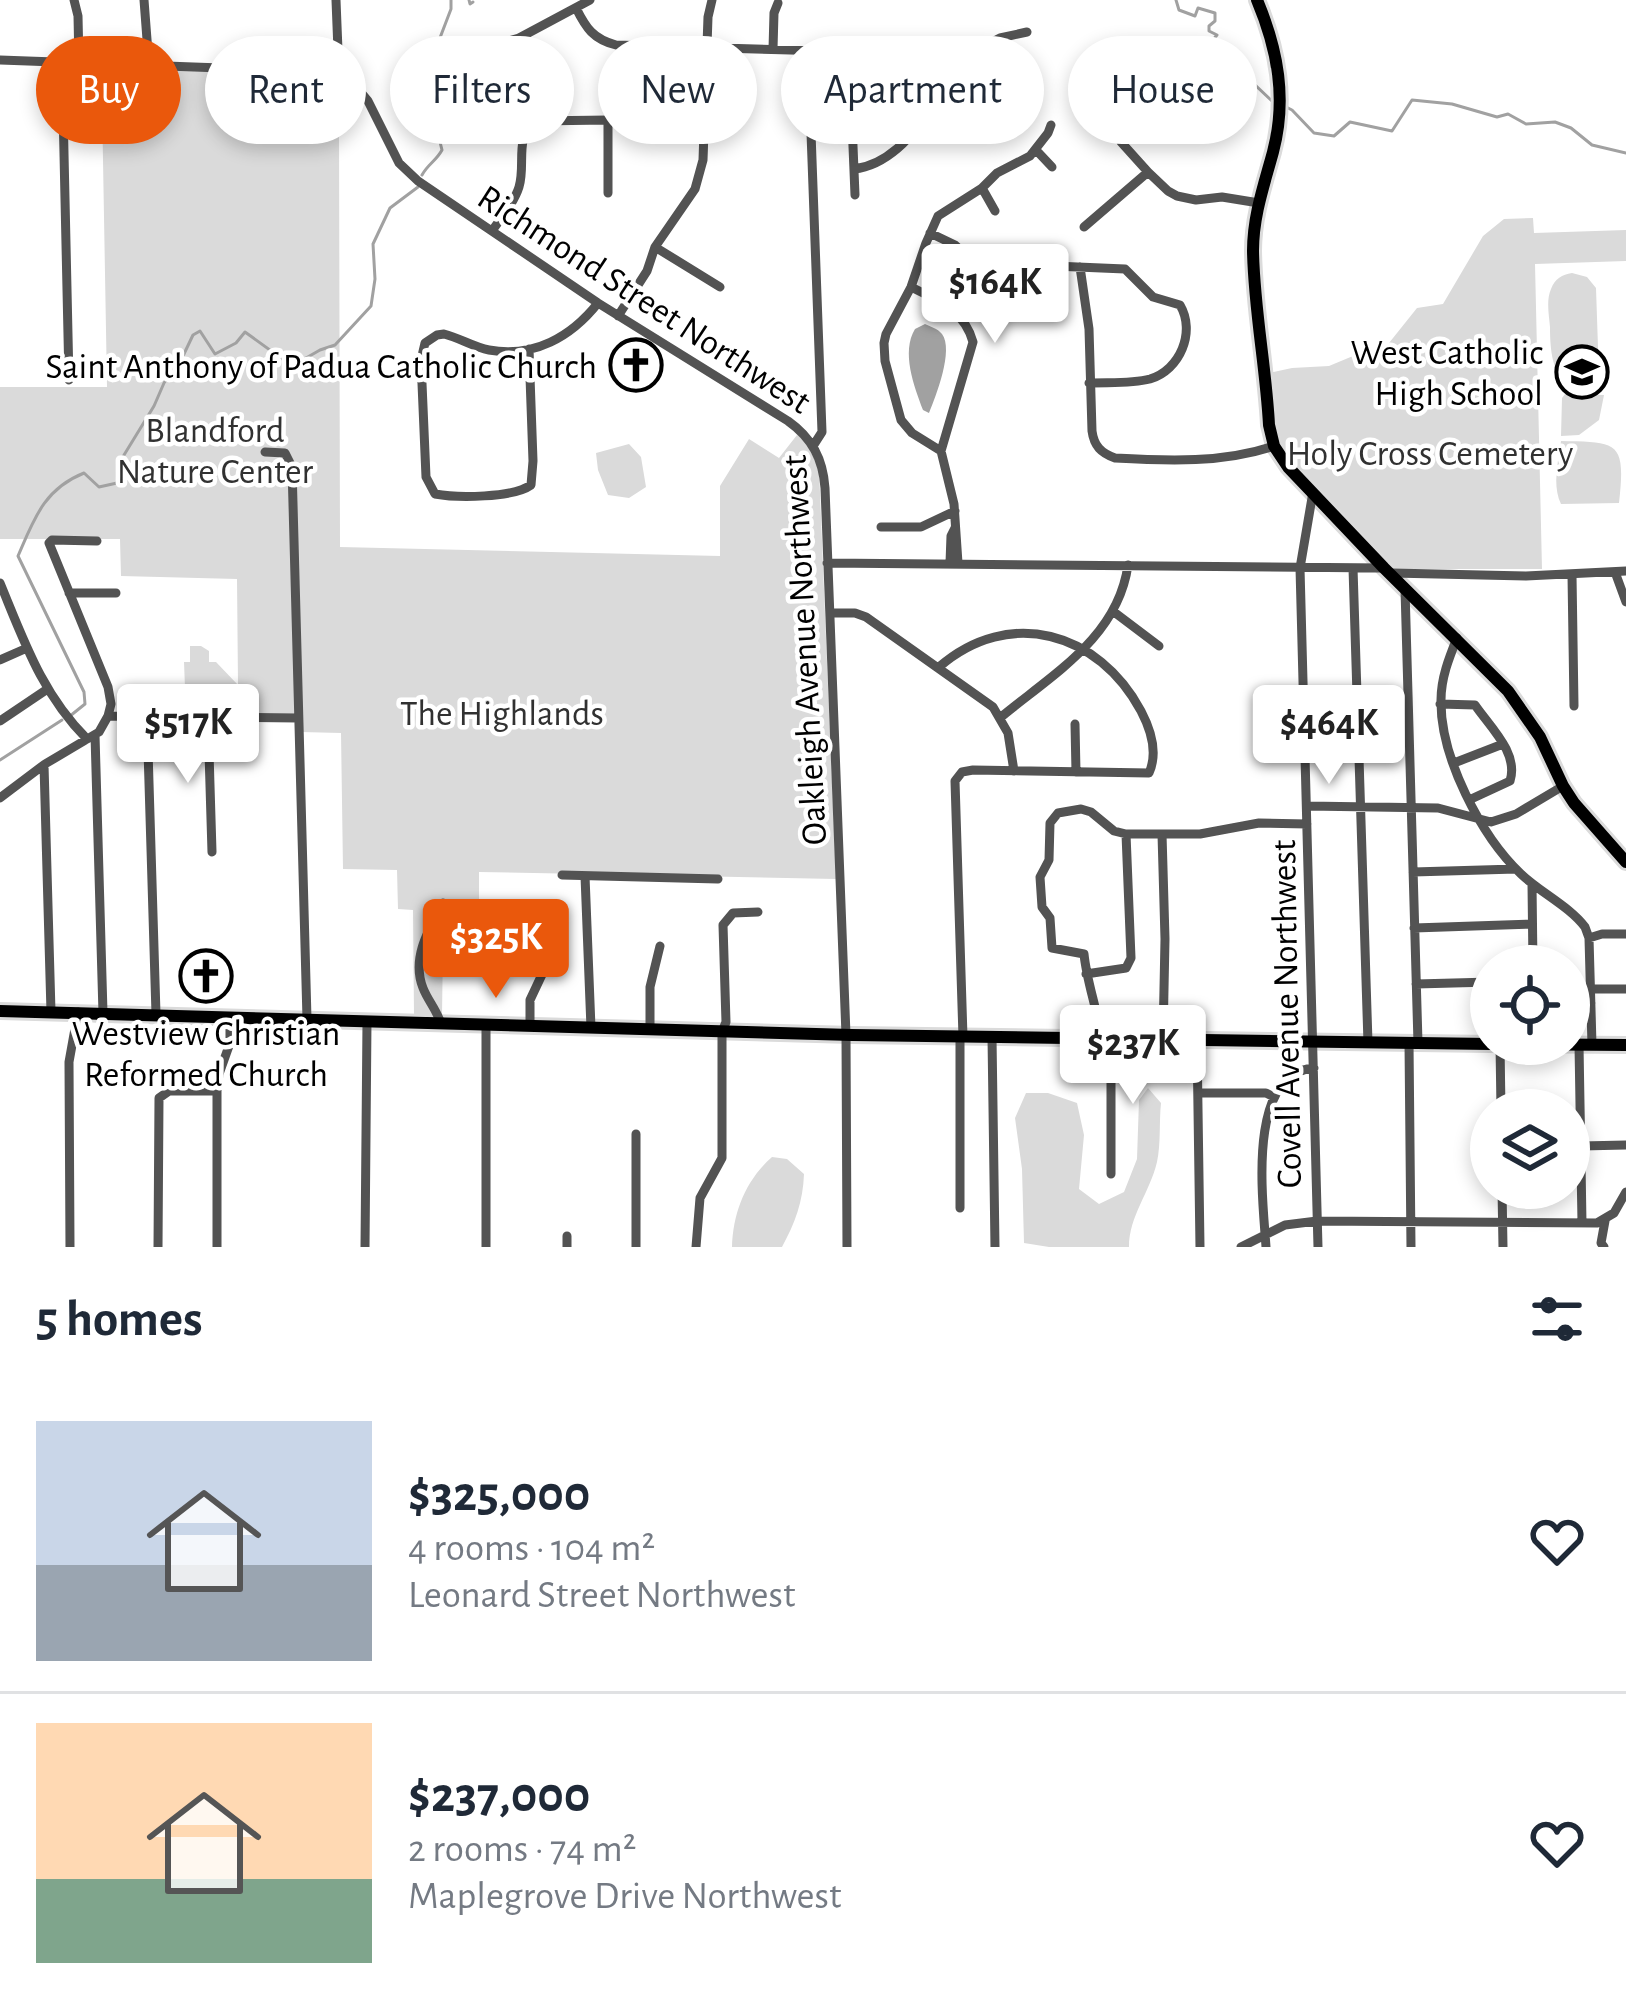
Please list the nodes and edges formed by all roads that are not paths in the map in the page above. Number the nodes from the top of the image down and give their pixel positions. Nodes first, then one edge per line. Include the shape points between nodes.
1 (74, 0) edge
2 (144, 0) edge
3 (336, 0) edge
4 (590, 0) edge
5 (712, 0) edge
6 (1257, 0) edge
7 (778, 3) edge
8 (576, 8) junction
9 (1027, 32) dead end
10 (78, 36) edge
11 (147, 36) edge
12 (337, 36) edge
13 (523, 36) edge
14 (707, 36) edge
15 (1009, 36) edge
16 (598, 38) edge
17 (757, 50) edge
18 (773, 50) junction
19 (781, 50) edge
20 (0, 60) edge
21 (36, 62) edge
22 (366, 99) edge
23 (598, 120) edge
24 (1052, 124) dead end
25 (64, 144) edge
26 (608, 144) edge
27 (704, 144) edge
28 (811, 144) edge
29 (854, 144) edge
30 (899, 144) edge
31 (1123, 144) edge
32 (1036, 150) junction
33 (1052, 167) dead end
34 (854, 169) junction
35 (1148, 172) junction
36 (982, 188) junction
37 (608, 193) dead end
38 (855, 196) dead end
39 (1259, 203) junction
40 (995, 212) dead end
41 (1084, 227) dead end
42 (492, 231) junction
43 (930, 233) junction
44 (655, 247) junction
45 (1054, 266) dead end
46 (1080, 267) junction
47 (982, 270) dead end
48 (720, 287) dead end
49 (911, 287) junction
50 (598, 303) junction
51 (618, 316) junction
52 (529, 349) junction
53 (69, 380) dead end
54 (1089, 383) junction
55 (813, 446) junction
56 (1274, 446) junction
57 (941, 451) junction
58 (265, 452) dead end
59 (1312, 492) junction
60 (955, 511) junction
61 (881, 527) dead end
62 (97, 541) dead end
63 (827, 562) junction
64 (954, 563) junction
65 (1128, 565) junction
66 (1300, 568) junction
67 (1353, 568) junction
68 (1386, 570) junction
69 (1620, 572) edge
70 (1572, 574) junction
71 (0, 583) edge
72 (1405, 589) junction
73 (69, 593) junction
74 (116, 593) dead end
75 (3, 600) edge
76 (1626, 602) edge
77 (1114, 612) junction
78 (830, 614) junction
79 (1456, 638) junction
80 (1160, 646) dead end
81 (28, 648) junction
82 (1085, 649) junction
83 (0, 660) edge
84 (938, 667) junction
85 (46, 689) junction
86 (1440, 704) junction
87 (1574, 706) dead end
88 (108, 716) junction
89 (147, 717) junction
90 (1001, 717) junction
91 (298, 718) junction
92 (208, 719) junction
93 (0, 721) edge
94 (1075, 724) dead end
95 (91, 737) junction
96 (1503, 744) junction
97 (1454, 763) junction
98 (44, 765) junction
99 (1014, 771) junction
100 (1076, 772) junction
101 (1563, 786) junction
102 (0, 799) edge
103 (1469, 800) junction
104 (1306, 806) junction
105 (1360, 806) junction
106 (1410, 806) junction
107 (1480, 820) junction
108 (1307, 824) junction
109 (1126, 834) junction
110 (1162, 834) junction
111 (212, 852) dead end
112 (1626, 862) edge
113 (1516, 869) junction
114 (1413, 872) junction
115 (562, 875) dead end
116 (585, 876) junction
117 (718, 879) dead end
118 (1532, 884) junction
119 (443, 903) dead end
120 (508, 907) dead end
121 (758, 912) dead end
122 (1532, 924) junction
123 (1414, 928) junction
124 (1626, 934) edge
125 (1589, 938) junction
126 (1532, 945) edge
127 (660, 946) dead end
128 (1086, 974) junction
129 (1470, 983) edge
130 (1416, 984) junction
131 (1592, 989) junction
132 (1626, 989) edge
133 (1591, 1003) joint
134 (0, 1011) edge
135 (1590, 1011) edge
136 (51, 1012) junction
137 (78, 1012) junction
138 (103, 1013) junction
139 (156, 1014) junction
140 (230, 1017) junction
141 (307, 1019) junction
142 (367, 1021) junction
143 (441, 1024) junction
144 (486, 1025) junction
145 (530, 1026) junction
146 (591, 1028) junction
147 (650, 1029) junction
148 (722, 1032) junction
149 (846, 1035) junction
150 (962, 1037) junction
151 (992, 1037) junction
152 (1102, 1039) junction
153 (1120, 1039) junction
154 (1163, 1039) junction
155 (1197, 1040) junction
156 (1314, 1042) junction
157 (1368, 1042) junction
158 (1413, 1043) junction
159 (1470, 1044) edge
160 (1590, 1045) edge
161 (1626, 1045) edge
162 (1314, 1068) junction
163 (217, 1090) junction
164 (1198, 1093) junction
165 (1274, 1097) junction
166 (636, 1134) dead end
167 (1626, 1145) edge
168 (1590, 1146) edge
169 (1112, 1174) dead end
170 (1626, 1192) edge
171 (960, 1208) dead end
172 (1503, 1209) edge
173 (1582, 1209) edge
174 (1605, 1221) junction
175 (1317, 1222) junction
176 (1411, 1222) junction
177 (1503, 1223) junction
178 (1582, 1223) junction
179 (1265, 1233) junction
180 (70, 1247) edge
181 (158, 1247) edge
182 (218, 1247) edge
183 (365, 1247) edge
184 (486, 1247) edge
185 (636, 1247) edge
186 (696, 1247) edge
187 (848, 1247) edge
188 (995, 1247) edge
189 (1200, 1247) edge
190 (1241, 1247) edge
191 (1266, 1247) edge
192 (1318, 1247) edge
193 (1411, 1247) edge
194 (1503, 1247) edge
195 (1604, 1247) edge

1 - 10 street
2 - 11 street
3 - 12 street
4 - 8 street
5 - 14 street
6 - 39 main road via 1281,92
7 - 18 street
8 - 13 street
8 - 16 street
9 - 15 street
17 - 18 street
18 - 19 street
20 - 21 street
22 - 42 street, Richmond Street Northwest via 405,170
23 - 42 street via 529,125 519,188
24 - 32 street
25 - 53 street
26 - 37 street
27 - 44 street via 694,189
28 - 55 street, Oakleigh Avenue Northwest via 822,433
29 - 34 street
30 - 34 street via 878,163
31 - 35 street
32 - 33 street
32 - 36 street
34 - 38 street
35 - 39 street via 1177,196
35 - 41 street
36 - 40 street
36 - 43 street via 946,209
39 - 56 main road via 1253,254
42 - 50 street, Richmond Street Northwest
43 - 47 street
43 - 49 street
44 - 48 street
44 - 51 street
45 - 46 street
46 - 54 street
46 - 54 street via 1125,269 1186,317 1185,345 1166,371
49 - 57 street via 886,334 885,361 901,420
49 - 57 street via 960,314 973,342
50 - 51 street, Richmond Street Northwest
50 - 52 street via 572,330
51 - 55 street, Richmond Street Northwest via 788,421
52 - 52 street via 486,350 444,334 425,343 426,477 435,494 520,492 530,485
54 - 56 street via 1093,439 1115,458 1223,459
55 - 63 street, Oakleigh Avenue Northwest via 824,473
56 - 59 main road
57 - 60 street
58 - 91 street via 286,453 292,467
59 - 66 street, Covell Avenue Northwest
59 - 68 main road
60 - 61 street via 921,527
60 - 64 street
62 - 73 street via 51,540
63 - 64 street
63 - 78 street, Oakleigh Avenue Northwest
64 - 65 street
65 - 66 street
65 - 77 street
66 - 67 street
66 - 104 street, Covell Avenue Northwest
67 - 68 street
67 - 105 street
68 - 70 street
68 - 72 main road
69 - 70 street
69 - 76 street
70 - 87 street
71 - 75 street
72 - 79 main road
72 - 106 street
73 - 74 street
73 - 88 street via 108,687
75 - 81 street
77 - 80 street
77 - 82 street
78 - 84 street via 866,617
78 - 149 street, Oakleigh Avenue Northwest
79 - 86 street
79 - 101 main road via 1530,720
81 - 83 street
81 - 85 street
82 - 84 street via 1039,634 997,635
82 - 90 street
82 - 100 street via 1121,680 1148,724 1152,769
84 - 90 street
85 - 93 street
85 - 95 street via 70,724
86 - 96 street via 1475,705
86 - 97 street
88 - 89 street
88 - 95 street
89 - 92 street
89 - 139 street
90 - 99 street
91 - 92 street
91 - 141 street
92 - 111 street
94 - 100 street
95 - 98 street
95 - 138 street
96 - 97 street
96 - 103 street via 1513,764 1510,781
97 - 103 street
98 - 102 street
98 - 136 street
99 - 100 street
99 - 150 street via 966,771 955,781
101 - 107 street via 1500,821
101 - 112 main road
103 - 107 street
104 - 105 street
104 - 108 street, Covell Avenue Northwest
105 - 106 street
105 - 157 street
106 - 107 street
106 - 114 street
107 - 113 street
108 - 110 street
108 - 156 street, Covell Avenue Northwest
109 - 110 street
109 - 128 street via 1132,958 1126,968
109 - 128 street via 1081,809 1050,823 1042,907 1052,948 1081,952
110 - 154 street
113 - 114 street
113 - 118 street
114 - 123 street
115 - 116 street
116 - 117 street
116 - 146 street
118 - 122 street
118 - 125 street via 1580,920
119 - 143 street via 419,964
120 - 145 street via 529,918 546,945
121 - 148 street via 734,913 723,925
122 - 123 street
122 - 126 street
123 - 130 street
124 - 125 street
125 - 131 street
127 - 147 street
128 - 152 street
129 - 130 street
130 - 158 street
131 - 132 street
131 - 133 street
133 - 135 street
134 - 136 main road
136 - 137 main road
137 - 138 main road
137 - 180 street via 69,1062
138 - 139 main road
139 - 140 main road
140 - 141 main road
140 - 163 street
141 - 142 main road
142 - 143 main road
142 - 183 street
143 - 144 main road
144 - 145 main road
144 - 184 street
145 - 146 main road
146 - 147 main road
147 - 148 main road
148 - 149 main road
148 - 186 street via 722,1158 700,1198
149 - 150 main road
149 - 187 street, Oakleigh Avenue Northwest
150 - 151 main road
150 - 171 street
151 - 152 main road
151 - 188 street
152 - 153 main road
153 - 154 main road
153 - 169 street via 1111,1083
154 - 155 main road
155 - 156 main road
155 - 164 street
156 - 157 main road
156 - 162 street, Covell Avenue Northwest
157 - 158 main road
158 - 159 main road
158 - 176 street
160 - 161 main road
162 - 165 street via 1294,1073
162 - 175 street, Covell Avenue Northwest
163 - 181 street via 169,1091 159,1099
163 - 182 street
164 - 165 street
164 - 189 street
165 - 179 street via 1262,1168
166 - 185 street
167 - 168 street
170 - 174 street
172 - 177 street
173 - 178 street
174 - 178 street
174 - 195 street
175 - 176 street
175 - 179 street
175 - 192 street, Covell Avenue Northwest
176 - 177 street
176 - 193 street
177 - 178 street
177 - 194 street
179 - 190 street
179 - 191 street

